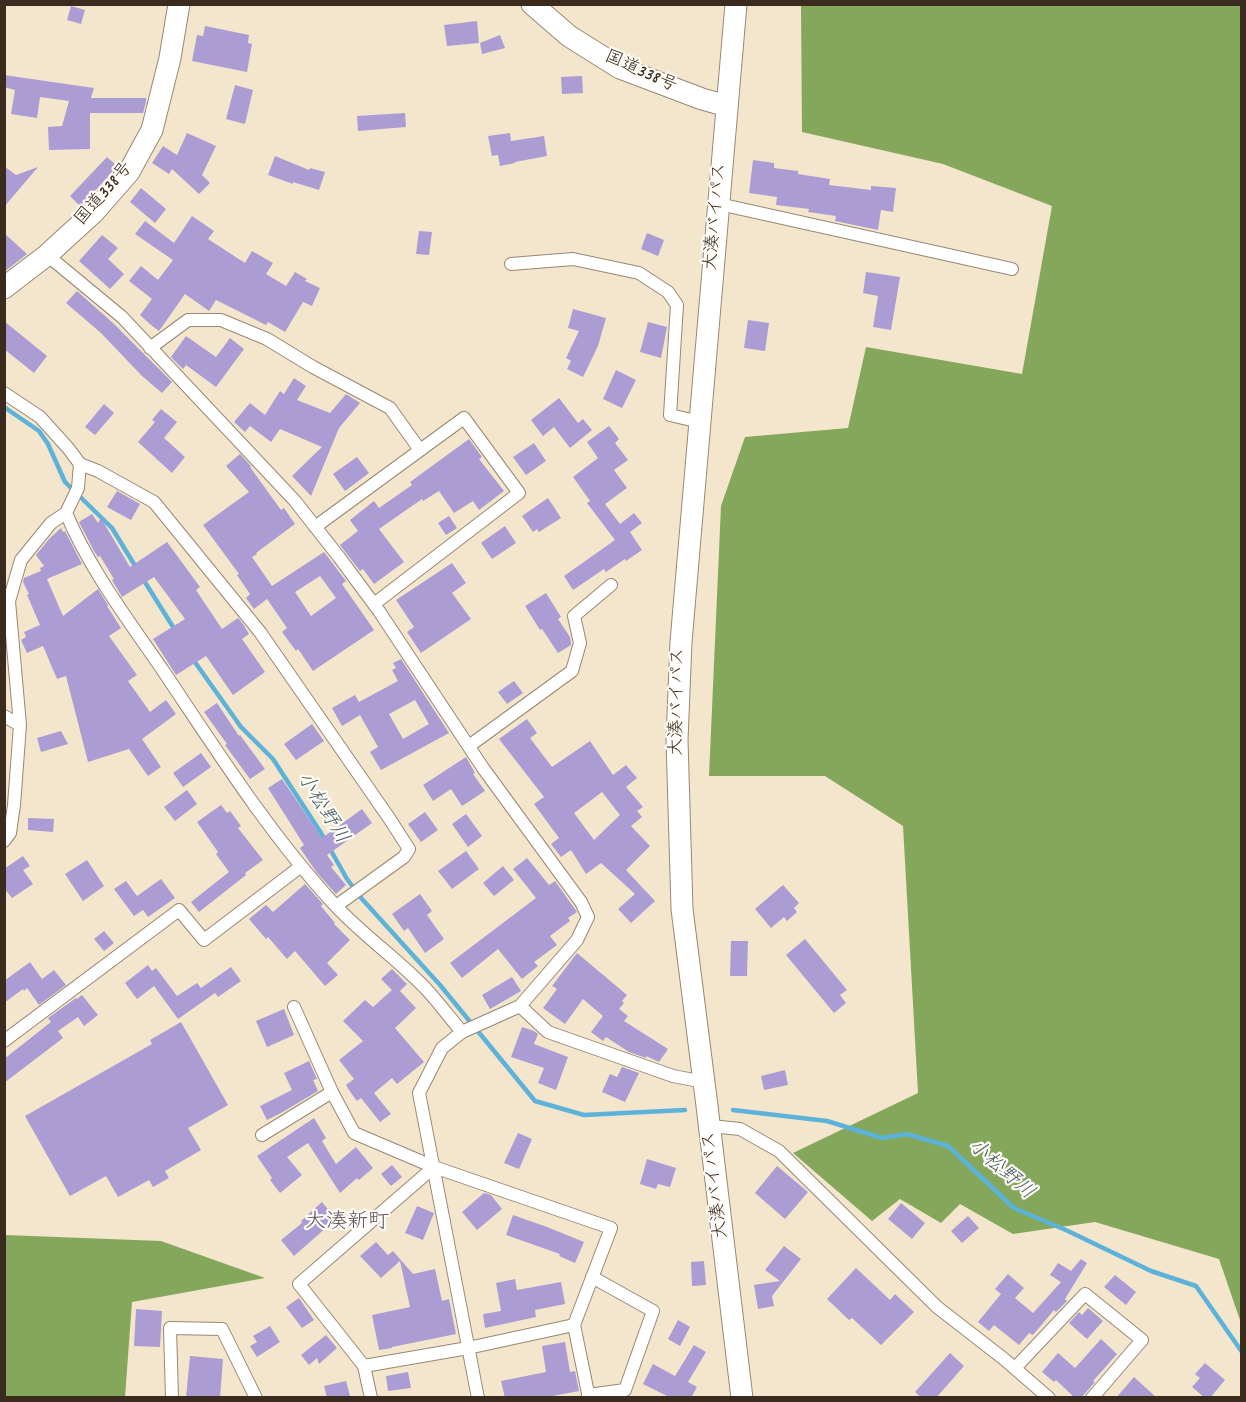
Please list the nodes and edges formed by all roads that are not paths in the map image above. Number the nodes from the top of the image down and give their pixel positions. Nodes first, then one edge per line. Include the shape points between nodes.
1 (179, 4) edge
2 (532, 4) edge
3 (736, 4) edge
4 (727, 106) junction
5 (719, 204) junction
6 (48, 255) junction
7 (511, 264) dead end
8 (1012, 269) dead end
9 (4, 288) edge
10 (150, 348) junction
11 (4, 393) edge
12 (700, 422) junction
13 (420, 450) junction
14 (80, 464) junction
15 (66, 513) junction
16 (315, 526) junction
17 (611, 585) dead end
18 (374, 604) junction
19 (4, 716) edge
20 (20, 725) junction
21 (469, 746) junction
22 (4, 841) edge
23 (300, 867) junction
24 (336, 906) junction
25 (520, 1006) junction
26 (294, 1007) dead end
27 (465, 1031) junction
28 (4, 1041) edge
29 (704, 1083) junction
30 (332, 1092) junction
31 (710, 1126) junction
32 (262, 1135) dead end
33 (434, 1167) junction
34 (592, 1277) junction
35 (574, 1325) junction
36 (468, 1348) junction
37 (364, 1365) junction
38 (1015, 1368) junction
39 (588, 1396) edge
40 (172, 1398) edge
41 (256, 1398) edge
42 (370, 1398) edge
43 (478, 1398) edge
44 (742, 1398) edge
45 (1049, 1398) edge
46 (1092, 1398) edge

1 - 6 highway, 国道338号 via 152,130 129,172
2 - 4 highway, 国道338号 via 569,36 620,68
3 - 4 highway, 大湊バイパス
4 - 5 highway, 大湊バイパス
5 - 8 street
5 - 12 highway, 大湊バイパス
6 - 9 highway, 国道338号
6 - 10 street via 122,317
7 - 12 street via 573,259 639,273 668,292 677,305 670,415
10 - 13 street via 188,320 221,320 267,339 390,408
10 - 16 street
11 - 14 street via 40,417
12 - 29 highway, 大湊バイパス via 681,642 677,740 682,909
13 - 16 street
13 - 18 street via 464,418 519,493
14 - 15 street via 78,488
14 - 24 street via 154,502 260,632 409,849
15 - 20 street via 51,523 21,560 9,601
15 - 23 street via 103,581
16 - 18 street
17 - 21 street via 574,616 580,643 572,671
18 - 21 street
19 - 20 street
20 - 22 street via 14,805 10,833
21 - 25 street via 588,917 577,940
23 - 24 street
23 - 28 street via 204,940 179,910
24 - 27 street via 427,990
25 - 27 street
25 - 29 street via 548,1032
26 - 30 street
27 - 33 street via 442,1048 419,1093
29 - 31 highway, 大湊バイパス
30 - 32 street
30 - 33 street via 354,1133
31 - 38 street via 740,1129 779,1151 937,1307
31 - 44 highway, 大湊バイパス
33 - 34 street via 611,1228
33 - 36 street
33 - 37 street via 299,1284
34 - 35 street
34 - 39 street via 653,1311 625,1390
35 - 36 street
35 - 39 street
36 - 37 street
36 - 43 street
37 - 42 street
38 - 45 street
38 - 46 street via 1085,1294 1142,1340
40 - 41 street via 170,1328 222,1329

